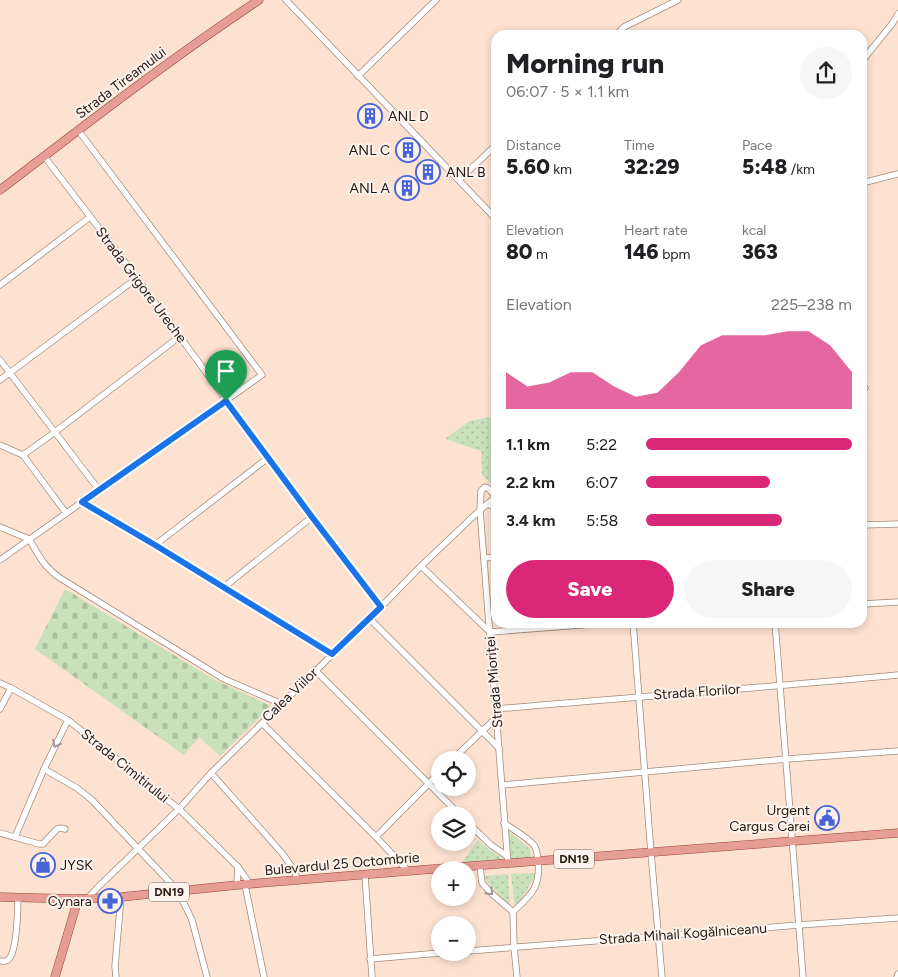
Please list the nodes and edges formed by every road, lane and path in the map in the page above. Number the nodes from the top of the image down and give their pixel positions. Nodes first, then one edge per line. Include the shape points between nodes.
1 (259, 0) edge
2 (286, 0) edge
3 (436, 0) edge
4 (678, 0) edge
5 (898, 14) edge
6 (621, 30) edge
7 (867, 55) edge
8 (358, 76) junction
9 (78, 130) junction
10 (491, 150) edge
11 (44, 156) junction
12 (898, 174) edge
13 (459, 180) junction
14 (867, 181) edge
15 (0, 190) edge
16 (491, 214) edge
17 (90, 217) junction
18 (137, 278) junction
19 (0, 285) edge
20 (180, 337) junction
21 (0, 360) edge
22 (10, 373) junction
23 (0, 380) edge
24 (226, 401) junction
25 (55, 432) junction
26 (0, 445) edge
27 (23, 455) junction
28 (268, 458) junction
29 (99, 490) junction
30 (491, 491) edge
31 (491, 501) edge
32 (82, 502) junction
33 (488, 504) junction
34 (491, 506) edge
35 (480, 510) junction
36 (66, 513) junction
37 (312, 517) junction
38 (867, 524) edge
39 (898, 524) edge
40 (0, 527) edge
41 (29, 539) junction
42 (155, 545) junction
43 (491, 557) edge
44 (484, 558) junction
45 (0, 560) edge
46 (421, 566) junction
47 (224, 587) junction
48 (898, 602) edge
49 (867, 604) edge
50 (381, 607) junction
51 (369, 618) junction
52 (542, 628) edge
53 (633, 628) edge
54 (775, 628) edge
55 (490, 632) junction
56 (332, 654) junction
57 (315, 670) junction
58 (898, 675) edge
59 (0, 683) edge
60 (780, 686) junction
61 (11, 688) junction
62 (639, 696) junction
63 (282, 704) junction
64 (496, 709) junction
65 (0, 710) edge
66 (497, 717) junction
67 (68, 720) junction
68 (262, 723) junction
69 (482, 731) junction
70 (499, 748) junction
71 (461, 751) edge
72 (898, 751) edge
73 (787, 758) junction
74 (44, 769) junction
75 (645, 772) junction
76 (211, 773) junction
77 (431, 781) edge
78 (428, 784) junction
79 (502, 784) junction
80 (451, 806) edge
81 (179, 809) junction
82 (504, 824) junction
83 (65, 830) dead end
84 (476, 831) edge
85 (0, 834) edge
86 (898, 834) edge
87 (15, 837) junction
88 (376, 837) junction
89 (793, 842) junction
90 (139, 848) junction
91 (651, 853) junction
92 (507, 860) junction
93 (538, 861) junction
94 (238, 866) junction
95 (480, 866) junction
96 (408, 871) junction
97 (365, 876) junction
98 (298, 881) junction
99 (244, 885) junction
100 (178, 891) junction
101 (0, 897) edge
102 (18, 897) junction
103 (121, 897) junction
104 (78, 898) junction
105 (88, 898) junction
106 (513, 912) junction
107 (898, 918) edge
108 (799, 925) junction
109 (659, 935) junction
110 (514, 947) junction
111 (476, 950) edge
112 (431, 954) edge
113 (370, 959) junction
114 (0, 961) edge
115 (55, 977) edge
116 (116, 977) edge
117 (207, 977) edge
118 (264, 977) edge
119 (372, 977) edge
120 (516, 977) edge
121 (662, 977) edge
122 (803, 977) edge

1 - 9 main road, Strada Tireamului
2 - 8 street
3 - 8 street
4 - 6 street
5 - 7 street
8 - 13 street
9 - 11 main road, Strada Tireamului
9 - 24 street via 262,375
10 - 13 street
11 - 15 main road, Strada Tireamului
11 - 17 street, Strada Grigore Ureche
12 - 14 street
13 - 16 street
17 - 18 street, Strada Grigore Ureche
17 - 19 street
18 - 20 street, Strada Grigore Ureche
18 - 22 street
20 - 24 street, Strada Grigore Ureche
20 - 25 street
21 - 22 street
22 - 23 street
22 - 25 street
24 - 28 street, Strada Grigore Ureche
24 - 29 street
25 - 27 street
25 - 29 street
26 - 27 street
27 - 36 street
28 - 37 street, Strada Grigore Ureche
28 - 42 street
29 - 32 street
30 - 35 street, Strada Mioriței via 486,487 481,491
31 - 33 street, Calea Viilor
32 - 36 street
32 - 42 street
33 - 34 street
33 - 35 street, Calea Viilor
35 - 44 street, Strada Mioriței
35 - 46 street, Calea Viilor
36 - 41 street
37 - 47 street
37 - 50 street, Strada Grigore Ureche
38 - 39 street
40 - 41 street
41 - 45 street
41 - 63 street via 44,564 60,578 224,679
42 - 47 street
43 - 44 street
44 - 55 street, Strada Mioriței
46 - 50 street, Calea Viilor
46 - 55 street
47 - 56 street
48 - 49 street
50 - 51 street, Calea Viilor
51 - 56 street, Calea Viilor
51 - 69 street
52 - 55 street
53 - 62 street
54 - 60 street
55 - 64 street, Strada Mioriței
56 - 57 street, Calea Viilor
57 - 63 street, Calea Viilor
57 - 78 street
58 - 60 street, Strada Florilor
59 - 61 street, Strada Cimitirului
60 - 62 street, Strada Florilor
60 - 73 street
61 - 65 street
61 - 67 street, Strada Cimitirului
62 - 64 street, Strada Florilor
62 - 75 street
63 - 68 street, Calea Viilor
64 - 66 street, Strada Mioriței
66 - 69 street
66 - 70 street, Strada Mioriței
67 -> 74 street
67 - 81 street, Strada Cimitirului
68 - 76 street, Calea Viilor
68 - 88 street
69 - 70 street
69 - 71 street
70 - 79 street, Strada Mioriței
72 - 73 street
73 - 75 street
73 - 89 street
74 - 87 street
74 - 90 street via 92,800
75 - 79 street
75 - 91 street
76 - 81 street, Calea Viilor
76 - 98 street via 282,853
77 - 78 street
78 - 80 street
78 - 88 street
79 - 82 street, Strada Mioriței
81 - 90 street, Calea Viilor
81 - 94 street, Strada Cimitirului
82 - 92 street, Strada Mioriței
82 - 93 street via 533,844
83 - 87 street via 57,829 43,844
84 - 92 street
85 - 87 street
86 - 89 main road, Bulevardul 25 Octombrie / DN19
88 - 96 street
89 - 91 main road, Bulevardul 25 Octombrie / DN19
89 - 108 street
90 - 100 street
90 - 105 street, Calea Viilor
91 - 93 main road, Bulevardul 25 Octombrie / DN19
91 - 109 street
92 - 93 main road, Bulevardul 25 Octombrie / DN19
92 - 95 main road, Bulevardul 25 Octombrie / DN19
93 - 106 street via 538,883
94 - 99 street, Strada Cimitirului
94 - 99 street
95 - 96 main road, Bulevardul 25 Octombrie / DN19
95 -> 106 street via 482,883
96 - 97 main road, Bulevardul 25 Octombrie / DN19
97 - 98 main road, Bulevardul 25 Octombrie / DN19
97 - 113 street
98 - 99 main road, Bulevardul 25 Octombrie / DN19
99 - 100 main road, Bulevardul 25 Octombrie / DN19
99 - 118 street
100 - 103 main road, Bulevardul 25 Octombrie / DN19
100 - 117 street via 192,920
101 - 102 main road, DN19
102 - 104 main road, DN19
102 - 114 street via 12,951 6,961
103 - 105 main road, Bulevardul 25 Octombrie / DN19
103 - 116 street
104 - 105 main road, DN19
104 - 115 main road
106 - 110 street
107 - 108 street, Strada Mihail Kogălniceanu
108 - 109 street, Strada Mihail Kogălniceanu
108 - 122 street
109 - 110 street, Strada Mihail Kogălniceanu
109 - 121 street
110 - 111 street, Strada Mihail Kogălniceanu
110 - 120 street
112 - 113 street
113 - 119 street

